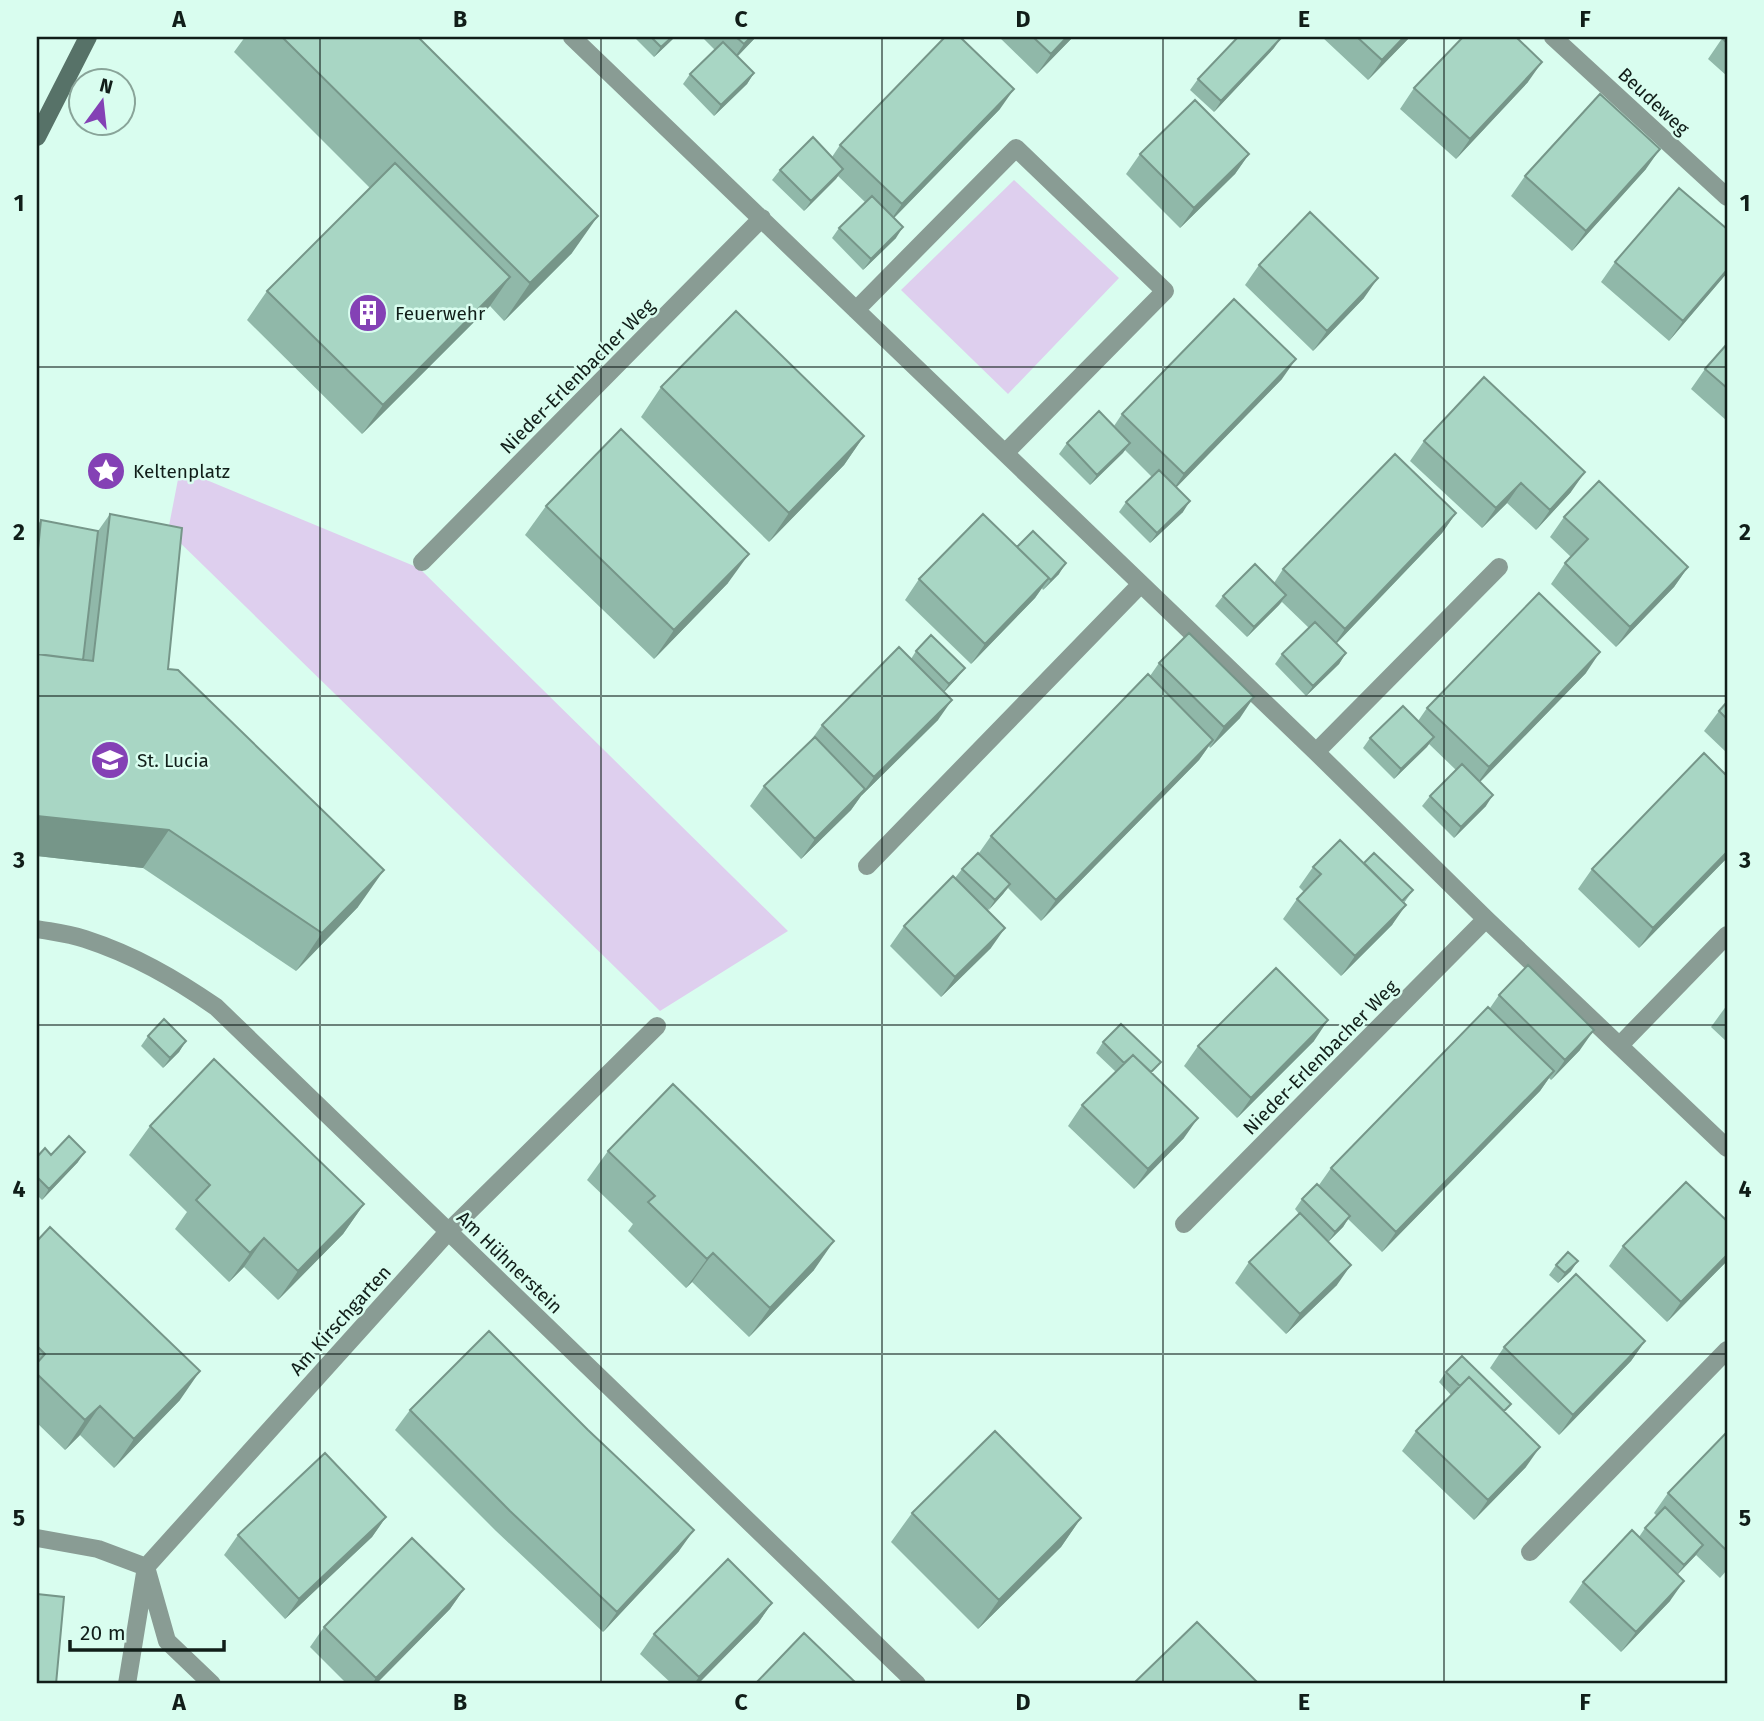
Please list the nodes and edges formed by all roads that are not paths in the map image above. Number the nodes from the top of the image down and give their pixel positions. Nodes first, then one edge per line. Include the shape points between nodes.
1 (88, 37) edge
2 (572, 37) edge
3 (1553, 37) edge
4 (37, 137) edge
5 (1727, 197) edge
6 (761, 218) junction
7 (856, 310) junction
8 (1005, 453) junction
9 (422, 562) dead end
10 (1499, 567) dead end
11 (1140, 585) junction
12 (1316, 752) junction
13 (867, 866) dead end
14 (1486, 919) junction
15 (37, 929) edge
16 (1727, 935) edge
17 (657, 1026) dead end
18 (1620, 1045) junction
19 (1727, 1148) edge
20 (1184, 1224) dead end
21 (448, 1232) junction
22 (1727, 1350) edge
23 (37, 1538) edge
24 (1530, 1552) dead end
25 (146, 1567) junction
26 (127, 1684) edge
27 (212, 1684) edge
28 (917, 1684) edge

1 - 4 street
2 - 6 street
3 - 5 street, Beudeweg
6 - 7 street
6 - 9 street, Nieder-Erlenbacher Weg
7 - 8 street
7 - 8 street via 1016,148 1165,291
8 - 11 street
10 - 12 street
11 - 12 street
11 - 13 street
12 - 14 street
14 - 18 street
14 - 20 street, Nieder-Erlenbacher Weg
15 - 21 street, Am Hühnerstein via 135,958 216,1007
16 - 18 street
17 - 21 street, Am Kirschgarten
18 - 19 street
21 - 25 street, Am Kirschgarten
21 - 28 street, Am Hühnerstein
22 - 24 street
23 - 25 street via 98,1549
25 - 26 street
25 - 27 street via 167,1641

